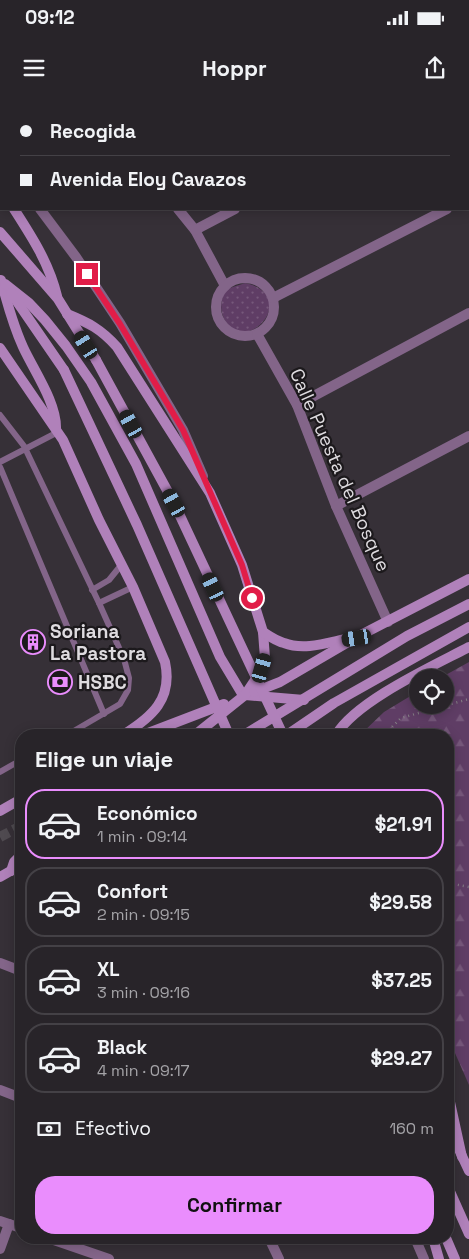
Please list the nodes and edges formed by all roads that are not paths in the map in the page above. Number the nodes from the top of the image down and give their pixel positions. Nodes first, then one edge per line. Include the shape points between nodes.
1 (15, 210) edge
2 (41, 210) edge
3 (179, 210) edge
4 (233, 210) edge
5 (444, 210) edge
6 (195, 230) junction
7 (0, 232) edge
8 (2, 280) edge
9 (225, 286) junction
10 (273, 298) junction
11 (58, 299) junction
12 (469, 313) edge
13 (67, 314) junction
14 (257, 334) junction
15 (0, 348) edge
16 (297, 405) junction
17 (0, 415) edge
18 (57, 431) junction
19 (469, 436) edge
20 (25, 450) junction
21 (0, 462) edge
22 (0, 467) edge
23 (210, 492) junction
24 (336, 506) junction
25 (122, 564) junction
26 (469, 579) edge
27 (133, 587) junction
28 (92, 590) junction
29 (99, 603) junction
30 (469, 604) edge
31 (388, 622) junction
32 (469, 627) edge
33 (263, 632) junction
34 (357, 638) junction
35 (469, 647) edge
36 (245, 695) junction
37 (304, 700) junction
38 (104, 714) junction
39 (78, 729) edge
40 (132, 729) edge
41 (158, 729) edge
42 (205, 729) edge
43 (226, 729) edge
44 (254, 729) edge
45 (280, 729) edge
46 (296, 729) edge
47 (341, 729) edge
48 (15, 763) edge
49 (0, 772) edge
50 (15, 802) edge
51 (0, 811) edge
52 (15, 871) edge
53 (0, 877) edge
54 (0, 963) edge
55 (15, 968) edge
56 (0, 1090) edge
57 (15, 1096) edge
58 (454, 1120) edge
59 (454, 1139) edge
60 (462, 1157) junction
61 (469, 1171) edge
62 (454, 1200) edge
63 (5, 1222) edge
64 (469, 1234) edge
65 (65, 1244) edge
66 (272, 1244) edge
67 (418, 1244) edge
68 (435, 1244) edge
69 (449, 1244) edge
70 (0, 1249) edge
71 (109, 1259) edge
72 (279, 1259) edge
73 (424, 1259) edge
74 (439, 1259) edge
75 (455, 1259) edge

1 - 11 main road via 44,258
2 - 23 street via 76,257 143,361 183,430
3 - 6 street
4 - 6 street
5 - 10 street
6 - 9 street
7 - 11 main road
8 - 18 main road via 22,345 56,415
8 - 36 main road via 45,320 91,382 136,464 220,657
8 - 43 main road, bridge via 64,370 137,525
9 - 10 street via 240,278 256,280 264,284
9 - 14 street via 216,304 220,321 232,333
10 - 14 street via 270,323
11 - 13 main road
12 - 16 street
13 - 23 main road via 92,325 117,347
13 - 45 main road, bridge via 96,360 174,503
14 - 16 street, Calle Puesta del Bosque
15 - 18 main road
16 - 24 street, Calle Puesta del Bosque
17 - 20 lane
18 - 20 lane
18 - 25 main road
19 - 24 street
20 - 21 lane
20 - 28 lane
22 - 38 lane
23 - 33 main road via 242,565
24 - 31 street, Calle Puesta del Bosque
25 - 27 main road
25 - 28 lane via 109,580
26 - 31 main road
27 - 29 lane
27 - 40 main road via 168,674 164,693 156,708
28 - 29 lane
29 - 38 lane via 130,678 120,704
30 - 37 main road via 407,636
31 - 34 main road
32 - 46 main road
33 - 34 main road via 293,646
33 - 36 main road via 265,658
34 - 36 main road via 280,682
35 - 47 main road via 400,683 372,701
36 - 37 main road
36 - 41 main road
36 - 42 main road
37 - 44 main road
38 - 39 lane
48 - 49 lane
50 - 51 main road
52 - 53 main road
54 - 55 street
56 - 57 street
58 - 60 main road
59 - 60 main road
60 - 61 main road
62 - 64 main road
63 - 70 street
65 - 71 street
66 - 72 street
67 - 73 street
68 - 74 main road
69 - 75 main road

